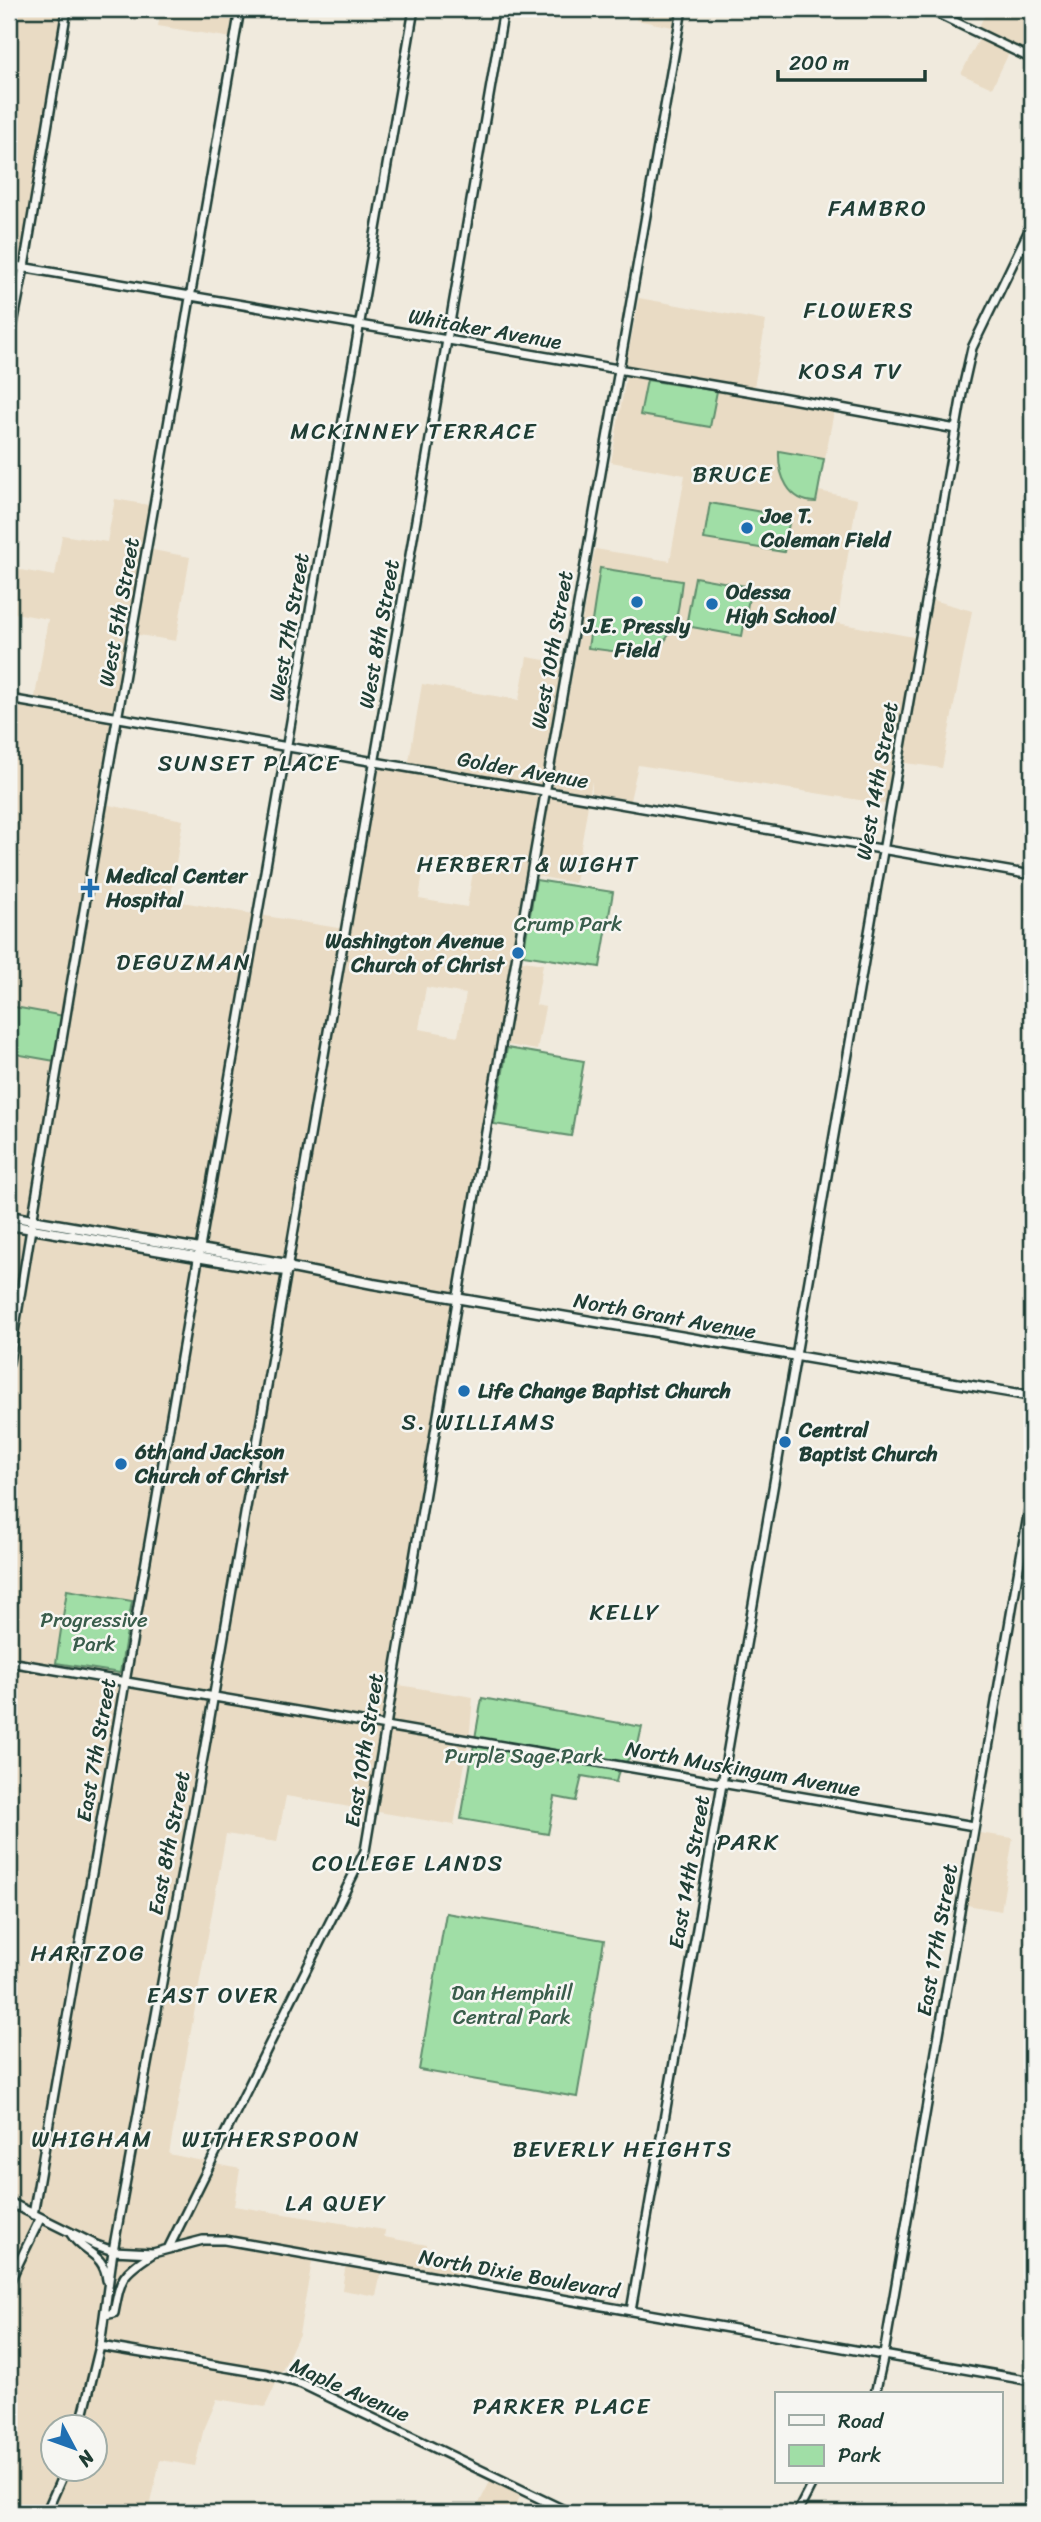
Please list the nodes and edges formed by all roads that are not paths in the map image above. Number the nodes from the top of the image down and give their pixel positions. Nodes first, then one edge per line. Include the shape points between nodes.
1 (67, 9) edge
2 (240, 9) edge
3 (414, 9) edge
4 (504, 9) edge
5 (682, 9) edge
6 (928, 9) edge
7 (1032, 59) edge
8 (1032, 224) edge
9 (9, 265) edge
10 (24, 267) junction
11 (191, 296) junction
12 (360, 325) junction
13 (447, 340) junction
14 (9, 345) edge
15 (620, 370) junction
16 (956, 429) junction
17 (9, 699) edge
18 (118, 717) junction
19 (286, 747) junction
20 (375, 762) junction
21 (546, 791) junction
22 (883, 849) junction
23 (1032, 875) edge
24 (9, 1216) edge
25 (9, 1225) edge
26 (33, 1225) junction
27 (200, 1254) junction
28 (288, 1268) junction
29 (458, 1298) junction
30 (795, 1356) junction
31 (9, 1363) edge
32 (1032, 1396) edge
33 (1032, 1492) edge
34 (9, 1662) edge
35 (125, 1682) junction
36 (213, 1697) junction
37 (385, 1726) junction
38 (722, 1783) junction
39 (974, 1826) junction
40 (9, 2203) edge
41 (37, 2217) junction
42 (71, 2233) junction
43 (168, 2249) junction
44 (113, 2251) junction
45 (153, 2253) junction
46 (9, 2283) edge
47 (109, 2291) junction
48 (631, 2311) junction
49 (106, 2315) junction
50 (100, 2346) junction
51 (884, 2354) junction
52 (1032, 2381) edge
53 (875, 2392) edge
54 (83, 2414) edge
55 (59, 2484) edge
56 (812, 2484) edge
57 (46, 2513) edge
58 (570, 2513) edge
59 (797, 2513) edge

1 - 10 street
2 - 11 street, West 5th Street
3 - 12 street, West 7th Street
4 - 13 street, West 8th Street
5 - 15 street, West 10th Street
6 - 7 street
8 - 16 street, West 14th Street via 972,348
9 - 10 street, Whitaker Avenue
10 - 11 street, Whitaker Avenue
10 - 14 street
11 - 12 street, Whitaker Avenue
11 - 18 street, West 5th Street
12 - 13 street, Whitaker Avenue
12 - 19 street, West 7th Street
13 - 15 street, Whitaker Avenue
13 - 20 street, West 8th Street
15 - 16 street, Whitaker Avenue
15 - 21 street, West 10th Street
16 - 22 street, West 14th Street
17 - 18 street, Golder Avenue
18 - 19 street, Golder Avenue
18 - 26 street, West 5th Street
19 - 20 street, Golder Avenue
19 - 27 street, West 7th Street
20 - 21 street, Golder Avenue
20 - 28 street, West 8th Street
21 - 22 street, Golder Avenue
21 - 29 street, West 10th Street
22 - 23 street, Golder Avenue
22 - 30 street, West 14th Street
24 - 26 main road, North Grant Avenue
25 - 26 main road, North Grant Avenue
26 - 27 main road, North Grant Avenue
26 - 31 street, West 5th Street
27 - 28 main road, North Grant Avenue
27 - 35 street, East 7th Street
28 - 29 main road, North Grant Avenue
28 - 36 street, East 8th Street
29 - 30 main road, North Grant Avenue
29 - 37 street, East 10th Street
30 - 32 main road, North Grant Avenue
30 - 38 street, East 14th Street
33 - 39 street, East 17th Street
34 - 35 street, North Muskingum Avenue
35 - 36 street, North Muskingum Avenue
35 - 41 street, East 7th Street
36 - 37 street, North Muskingum Avenue
36 - 44 street, East 8th Street
37 - 38 street, North Muskingum Avenue
37 - 43 street, East 10th Street via 365,1851
38 - 39 street, North Muskingum Avenue
38 - 48 street, East 14th Street
39 - 51 street, East 17th Street
40 - 41 street, North Dixie Boulevard
41 - 42 street, North Dixie Boulevard
41 - 46 street, East 7th Street
42 - 44 street, North Dixie Boulevard
42 - 47 street via 102,2263
43 - 45 street, North Dixie Boulevard
43 - 48 street, North Dixie Boulevard via 225,2240
44 - 45 street, North Dixie Boulevard
44 - 47 street, East 8th Street
45 - 49 street via 129,2269 114,2313
47 - 49 street, East 8th Street
48 - 51 street, North Dixie Boulevard
49 - 50 street, East 8th Street
50 - 54 street, East 8th Street
50 - 58 street, Maple Avenue via 302,2384
51 - 52 street, North Dixie Boulevard
51 - 53 street, East 17th Street
55 - 57 street
56 - 59 street

